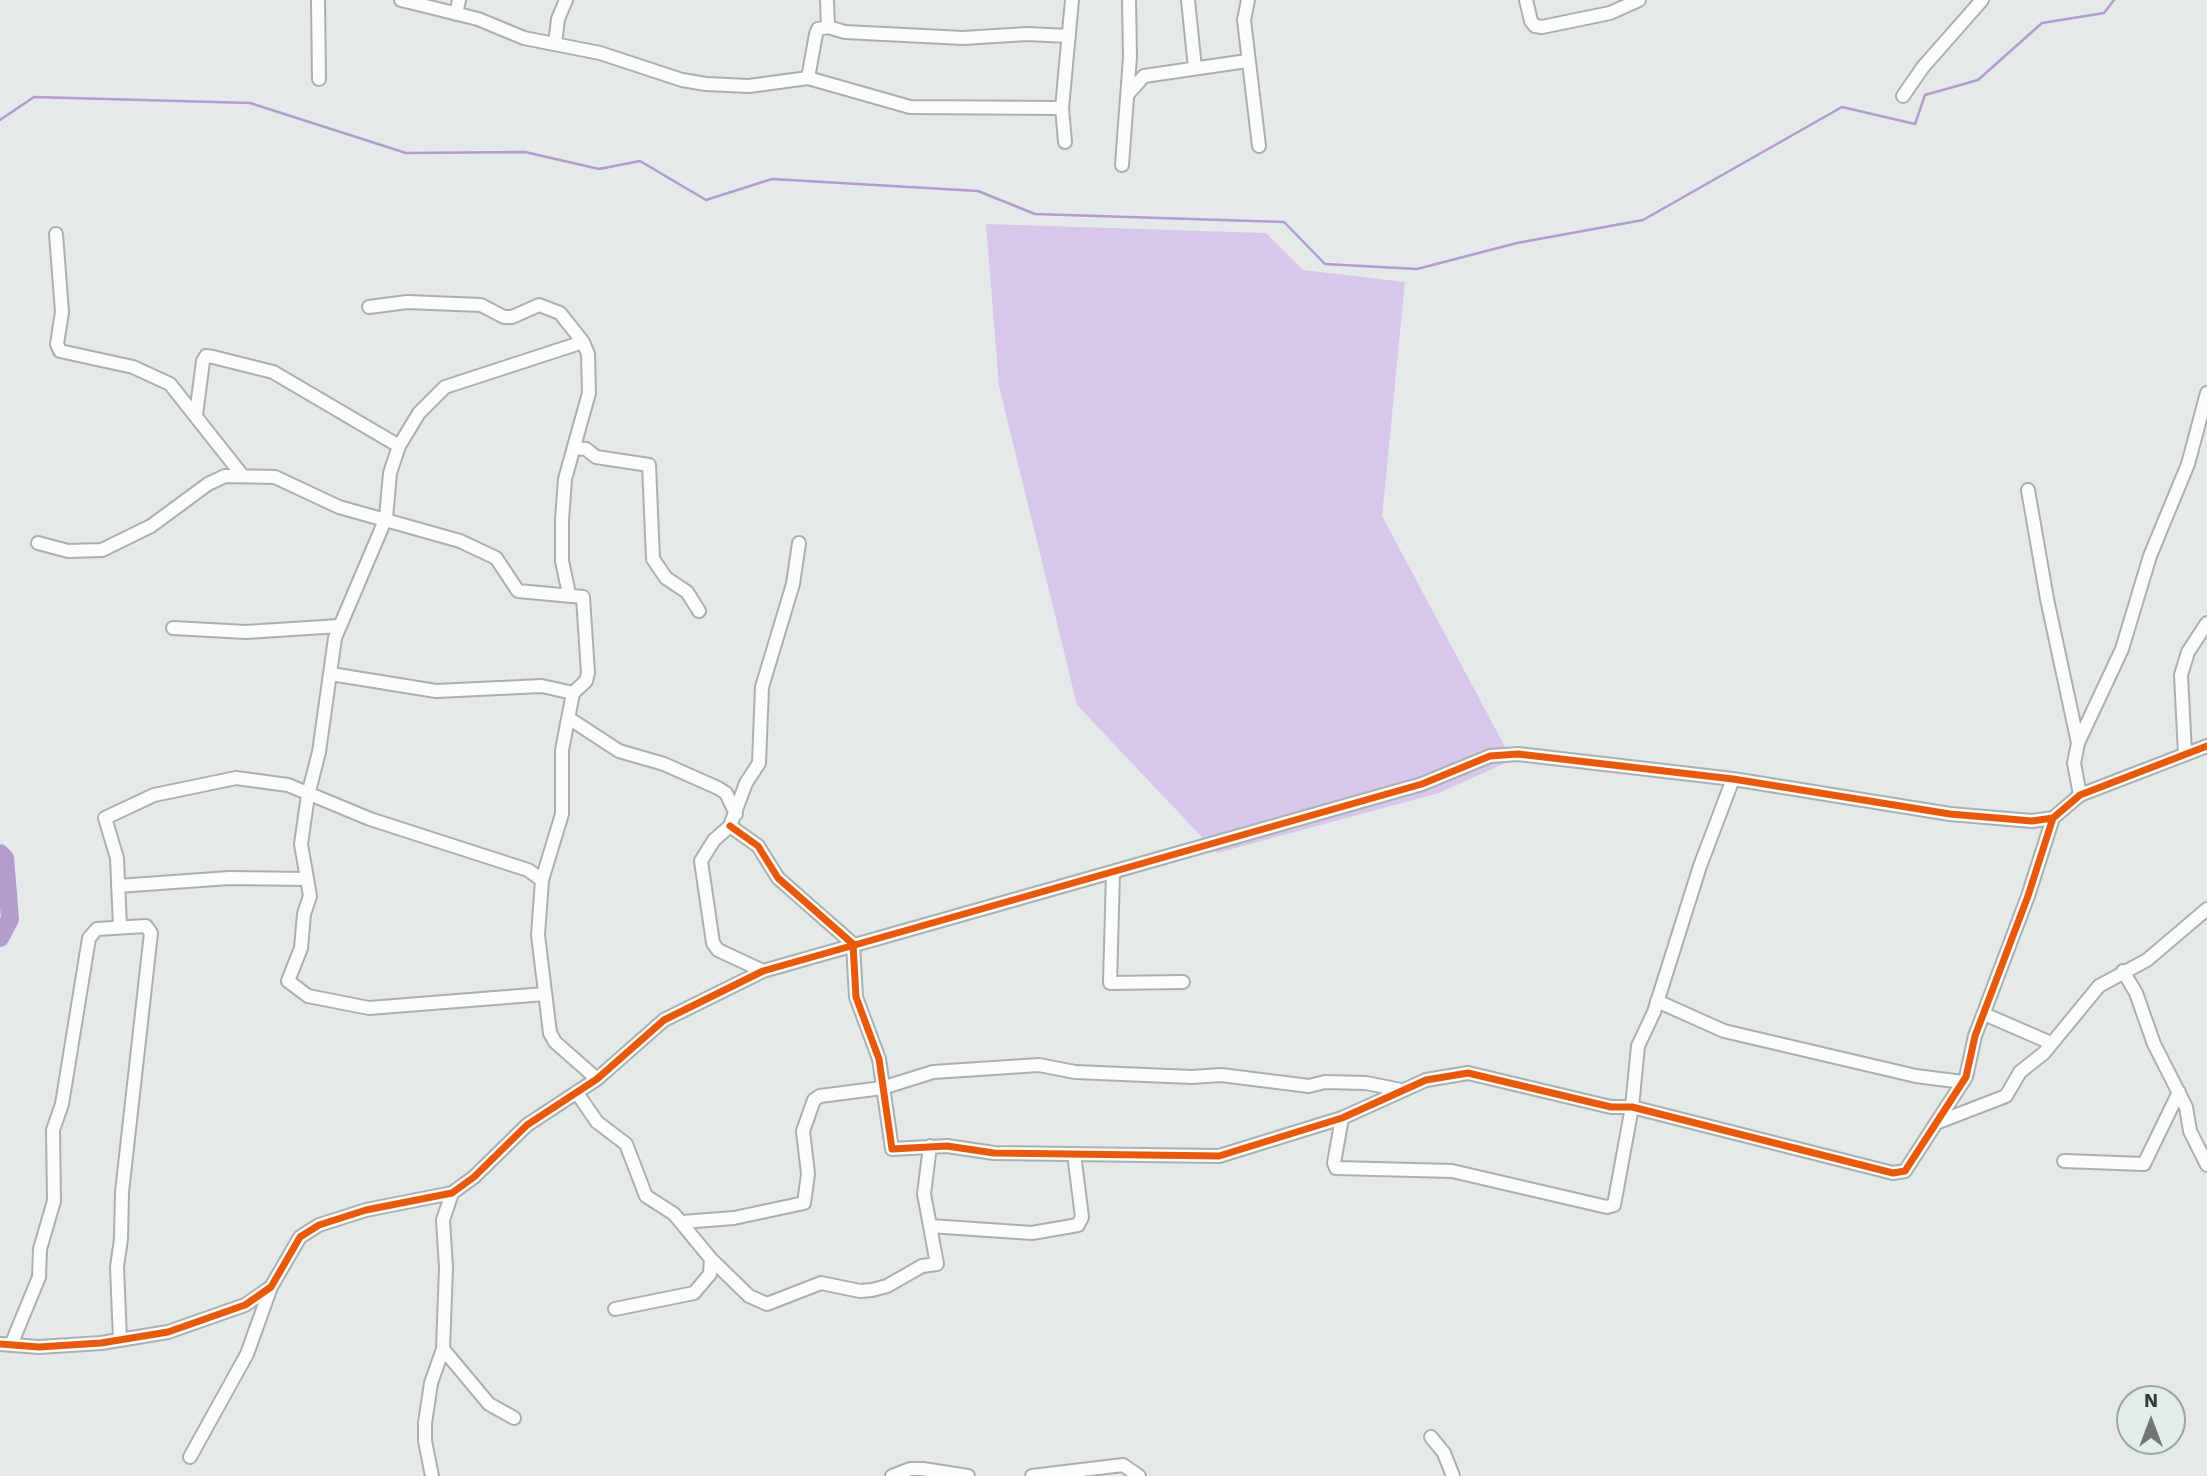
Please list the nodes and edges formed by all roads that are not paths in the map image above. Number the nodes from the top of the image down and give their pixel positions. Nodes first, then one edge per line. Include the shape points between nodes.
1 (318, 0) edge
2 (401, 0) edge
3 (459, 0) edge
4 (566, 0) edge
5 (827, 0) edge
6 (1072, 0) edge
7 (1129, 0) edge
8 (1188, 0) edge
9 (1248, 0) edge
10 (1527, 0) edge
11 (1639, 0) edge
12 (1982, 0) edge
13 (456, 14) junction
14 (828, 27) junction
15 (1069, 36) junction
16 (555, 44) junction
17 (1247, 61) junction
18 (1195, 68) junction
19 (808, 78) junction
20 (319, 79) dead end
21 (1903, 96) dead end
22 (1126, 97) junction
23 (1062, 108) junction
24 (1065, 142) dead end
25 (1259, 146) dead end
26 (1122, 165) dead end
27 (56, 234) dead end
28 (369, 307) dead end
29 (583, 342) junction
30 (2207, 393) edge
31 (195, 415) junction
32 (399, 446) junction
33 (574, 447) junction
34 (242, 475) junction
35 (2028, 490) dead end
36 (386, 519) junction
37 (38, 543) dead end
38 (799, 543) dead end
39 (569, 594) junction
40 (699, 611) dead end
41 (2207, 623) edge
42 (340, 626) junction
43 (173, 628) dead end
44 (331, 674) junction
45 (573, 693) junction
46 (570, 719) junction
47 (2078, 743) junction
48 (2207, 746) edge
49 (2185, 754) junction
50 (1733, 779) junction
51 (307, 795) junction
52 (2080, 795) junction
53 (2053, 818) junction
54 (733, 820) junction
55 (1113, 874) junction
56 (307, 878) junction
57 (542, 880) junction
58 (118, 886) junction
59 (2207, 909) edge
60 (120, 927) junction
61 (853, 944) junction
62 (763, 971) junction
63 (2123, 971) junction
64 (1183, 982) dead end
65 (545, 994) junction
66 (1657, 1002) junction
67 (1984, 1014) junction
68 (2051, 1043) junction
69 (597, 1079) junction
70 (1963, 1082) junction
71 (882, 1087) junction
72 (1401, 1090) junction
73 (577, 1093) junction
74 (2179, 1093) junction
75 (1632, 1107) junction
76 (1342, 1118) junction
77 (1936, 1124) junction
78 (930, 1146) junction
79 (1074, 1154) junction
80 (2064, 1161) dead end
81 (2207, 1165) edge
82 (452, 1193) junction
83 (682, 1222) junction
84 (930, 1226) junction
85 (711, 1259) junction
86 (271, 1287) junction
87 (615, 1309) dead end
88 (120, 1340) junction
89 (6, 1345) edge
90 (443, 1349) junction
91 (514, 1418) dead end
92 (1432, 1437) dead end
93 (190, 1457) dead end
94 (432, 1476) edge
95 (892, 1476) edge
96 (968, 1476) edge
97 (1032, 1476) edge
98 (1139, 1476) edge
99 (1452, 1476) edge

1 - 20 street
2 - 13 street
3 - 13 street
4 - 16 street
5 - 14 street
6 - 15 street
7 - 22 street
8 - 18 street
9 - 17 street via 1244,20
10 - 11 street via 1531,21 1542,27 1610,13
12 - 21 street
13 - 16 street
14 - 15 street via 845,32 964,38
14 - 19 street via 816,34
15 - 23 street
16 - 19 street via 706,84 749,86
17 - 18 street
17 - 25 street
18 - 22 street via 1144,76
19 - 23 street via 909,107
22 - 26 street
23 - 24 street
27 - 31 street via 60,351 133,367 170,384
28 - 29 street via 407,302 481,305 512,317 539,305 550,306
29 - 32 street via 445,387 419,413
29 - 33 street via 588,354 589,393
30 - 47 street via 2188,464 2150,556 2122,649
31 - 32 street via 203,361 206,356 213,357 273,372
31 - 34 street
32 - 36 street via 390,473
33 - 39 street via 565,480 561,544
33 - 40 street via 596,457 649,465 653,559 666,578 687,592
34 - 36 street via 275,477 323,502
34 - 37 street via 208,484 161,520 102,550 68,551
35 - 47 street
36 - 39 street via 489,554 500,562 518,590
36 - 42 street
38 - 54 street via 793,584 762,687 762,754
39 - 45 street via 583,597 588,660 586,681
41 - 49 street via 2188,652 2181,675
42 - 43 street via 246,632
42 - 44 street
44 - 45 street via 436,691 542,687
44 - 51 street
45 - 46 street
46 - 54 street via 619,751 664,764 718,788 726,793
46 - 57 street via 562,751 560,824
47 - 52 street via 2074,762
48 - 49 street
49 - 52 street
50 - 53 street via 1960,815 2032,821
50 - 55 street via 1500,753 1422,784
50 - 66 street
51 - 56 street via 301,844
51 - 57 street via 528,870
51 - 58 street via 288,785 236,778 132,803 105,818 117,858
52 - 53 street
53 - 67 street
54 - 61 street via 758,846 778,878
54 - 62 street via 701,861 713,943 718,950
55 - 61 street
55 - 64 street via 1110,982
56 - 58 street
56 - 65 street via 310,896 301,948 288,981 308,996 369,1008
57 - 65 street via 538,935
58 - 60 street
59 - 63 street via 2147,960
60 - 88 street via 146,926 151,933 122,1192 117,1267
60 - 89 street via 97,929 89,938 62,1104 53,1130 54,1201 40,1250 40,1277
61 - 62 street
61 - 71 street via 856,996 879,1059
62 - 69 street via 664,1020
63 - 68 street via 2099,986
63 - 74 street
65 - 69 street via 555,1042
66 - 70 street via 1724,1031 1916,1076
66 - 75 street via 1636,1054
67 - 68 street
67 - 70 street
68 - 77 street via 2020,1072 2001,1100
69 - 73 street
70 - 77 street
71 - 72 street via 933,1072 1039,1065 1075,1072 1221,1075 1309,1086 1366,1083
71 - 78 street via 891,1148
71 - 83 street via 814,1100 803,1131 808,1174 804,1203 734,1218
72 - 75 street via 1426,1080 1468,1073 1611,1107
72 - 76 street
73 - 82 street via 527,1125
73 - 83 street via 597,1122 626,1144 646,1196
74 - 80 street via 2144,1164
74 - 81 street via 2190,1131
75 - 76 street via 1614,1205 1607,1207 1452,1171 1336,1168
75 - 77 street via 1893,1173 1905,1171
76 - 79 street via 1220,1156
78 - 79 street
78 - 84 street via 924,1194
79 - 84 street via 1082,1217 1078,1225 1032,1233
82 - 86 street via 366,1210 319,1225 295,1242
82 - 90 street via 443,1220
83 - 85 street
84 - 85 street via 937,1264 922,1266 872,1290 821,1283 767,1304 749,1296
85 - 87 street via 710,1274 694,1293
86 - 88 street via 245,1305 209,1320
86 - 93 street via 247,1354
88 - 89 street
90 - 91 street via 489,1405
90 - 94 street via 431,1383 425,1423
92 - 99 street
95 - 96 street via 910,1469
97 - 98 street via 1123,1465

